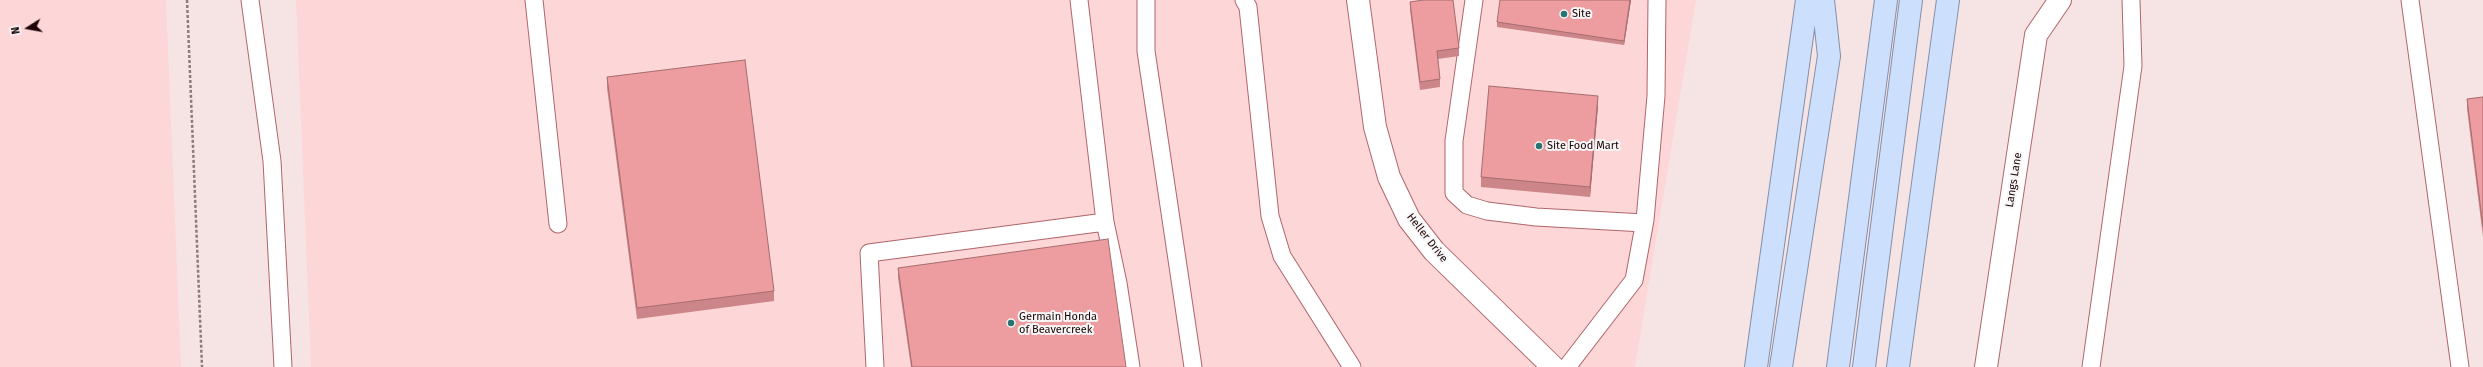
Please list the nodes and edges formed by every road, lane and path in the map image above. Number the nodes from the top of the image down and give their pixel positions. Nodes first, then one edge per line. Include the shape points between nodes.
1 (187, 0) edge
2 (250, 0) edge
3 (534, 0) edge
4 (1079, 0) edge
5 (1146, 0) edge
6 (1244, 0) edge
7 (1358, 0) edge
8 (1474, 0) edge
9 (1657, 0) edge
10 (1807, 0) edge
11 (1823, 0) edge
12 (1886, 0) edge
13 (1912, 0) edge
14 (1948, 0) edge
15 (2060, 0) edge
16 (2131, 0) edge
17 (2410, 0) edge
18 (1105, 222) junction
19 (1644, 223) junction
20 (558, 224) dead end
21 (202, 367) edge
22 (283, 367) edge
23 (875, 367) edge
24 (1131, 367) edge
25 (1193, 367) edge
26 (1352, 367) edge
27 (1553, 367) edge
28 (1567, 367) edge
29 (1756, 367) edge
30 (1781, 367) edge
31 (1838, 367) edge
32 (1864, 367) edge
33 (1898, 367) edge
34 (1986, 367) edge
35 (2091, 367) edge
36 (2460, 367) edge

1 - 21 path
2 - 22 lane via 272,161
3 - 20 lane
4 - 18 lane
5 - 25 lane via 1146,51
6 - 26 lane via 1248,7 1270,216 1282,256
7 - 27 street, Heller Drive via 1375,127 1389,177 1409,219 1434,251
8 - 19 lane via 1454,141 1454,193 1468,205 1487,211 1536,217
9 - 19 lane via 1656,96
10 - 29 highway
11 - 30 highway via 1829,56
12 - 31 highway
13 - 32 highway
14 - 33 highway
15 - 34 street, Langs Lane via 2036,35
16 - 35 lane via 2133,66
17 - 36 lane
18 - 23 lane via 869,253
18 - 24 lane via 1118,283
19 - 28 lane via 1634,280

